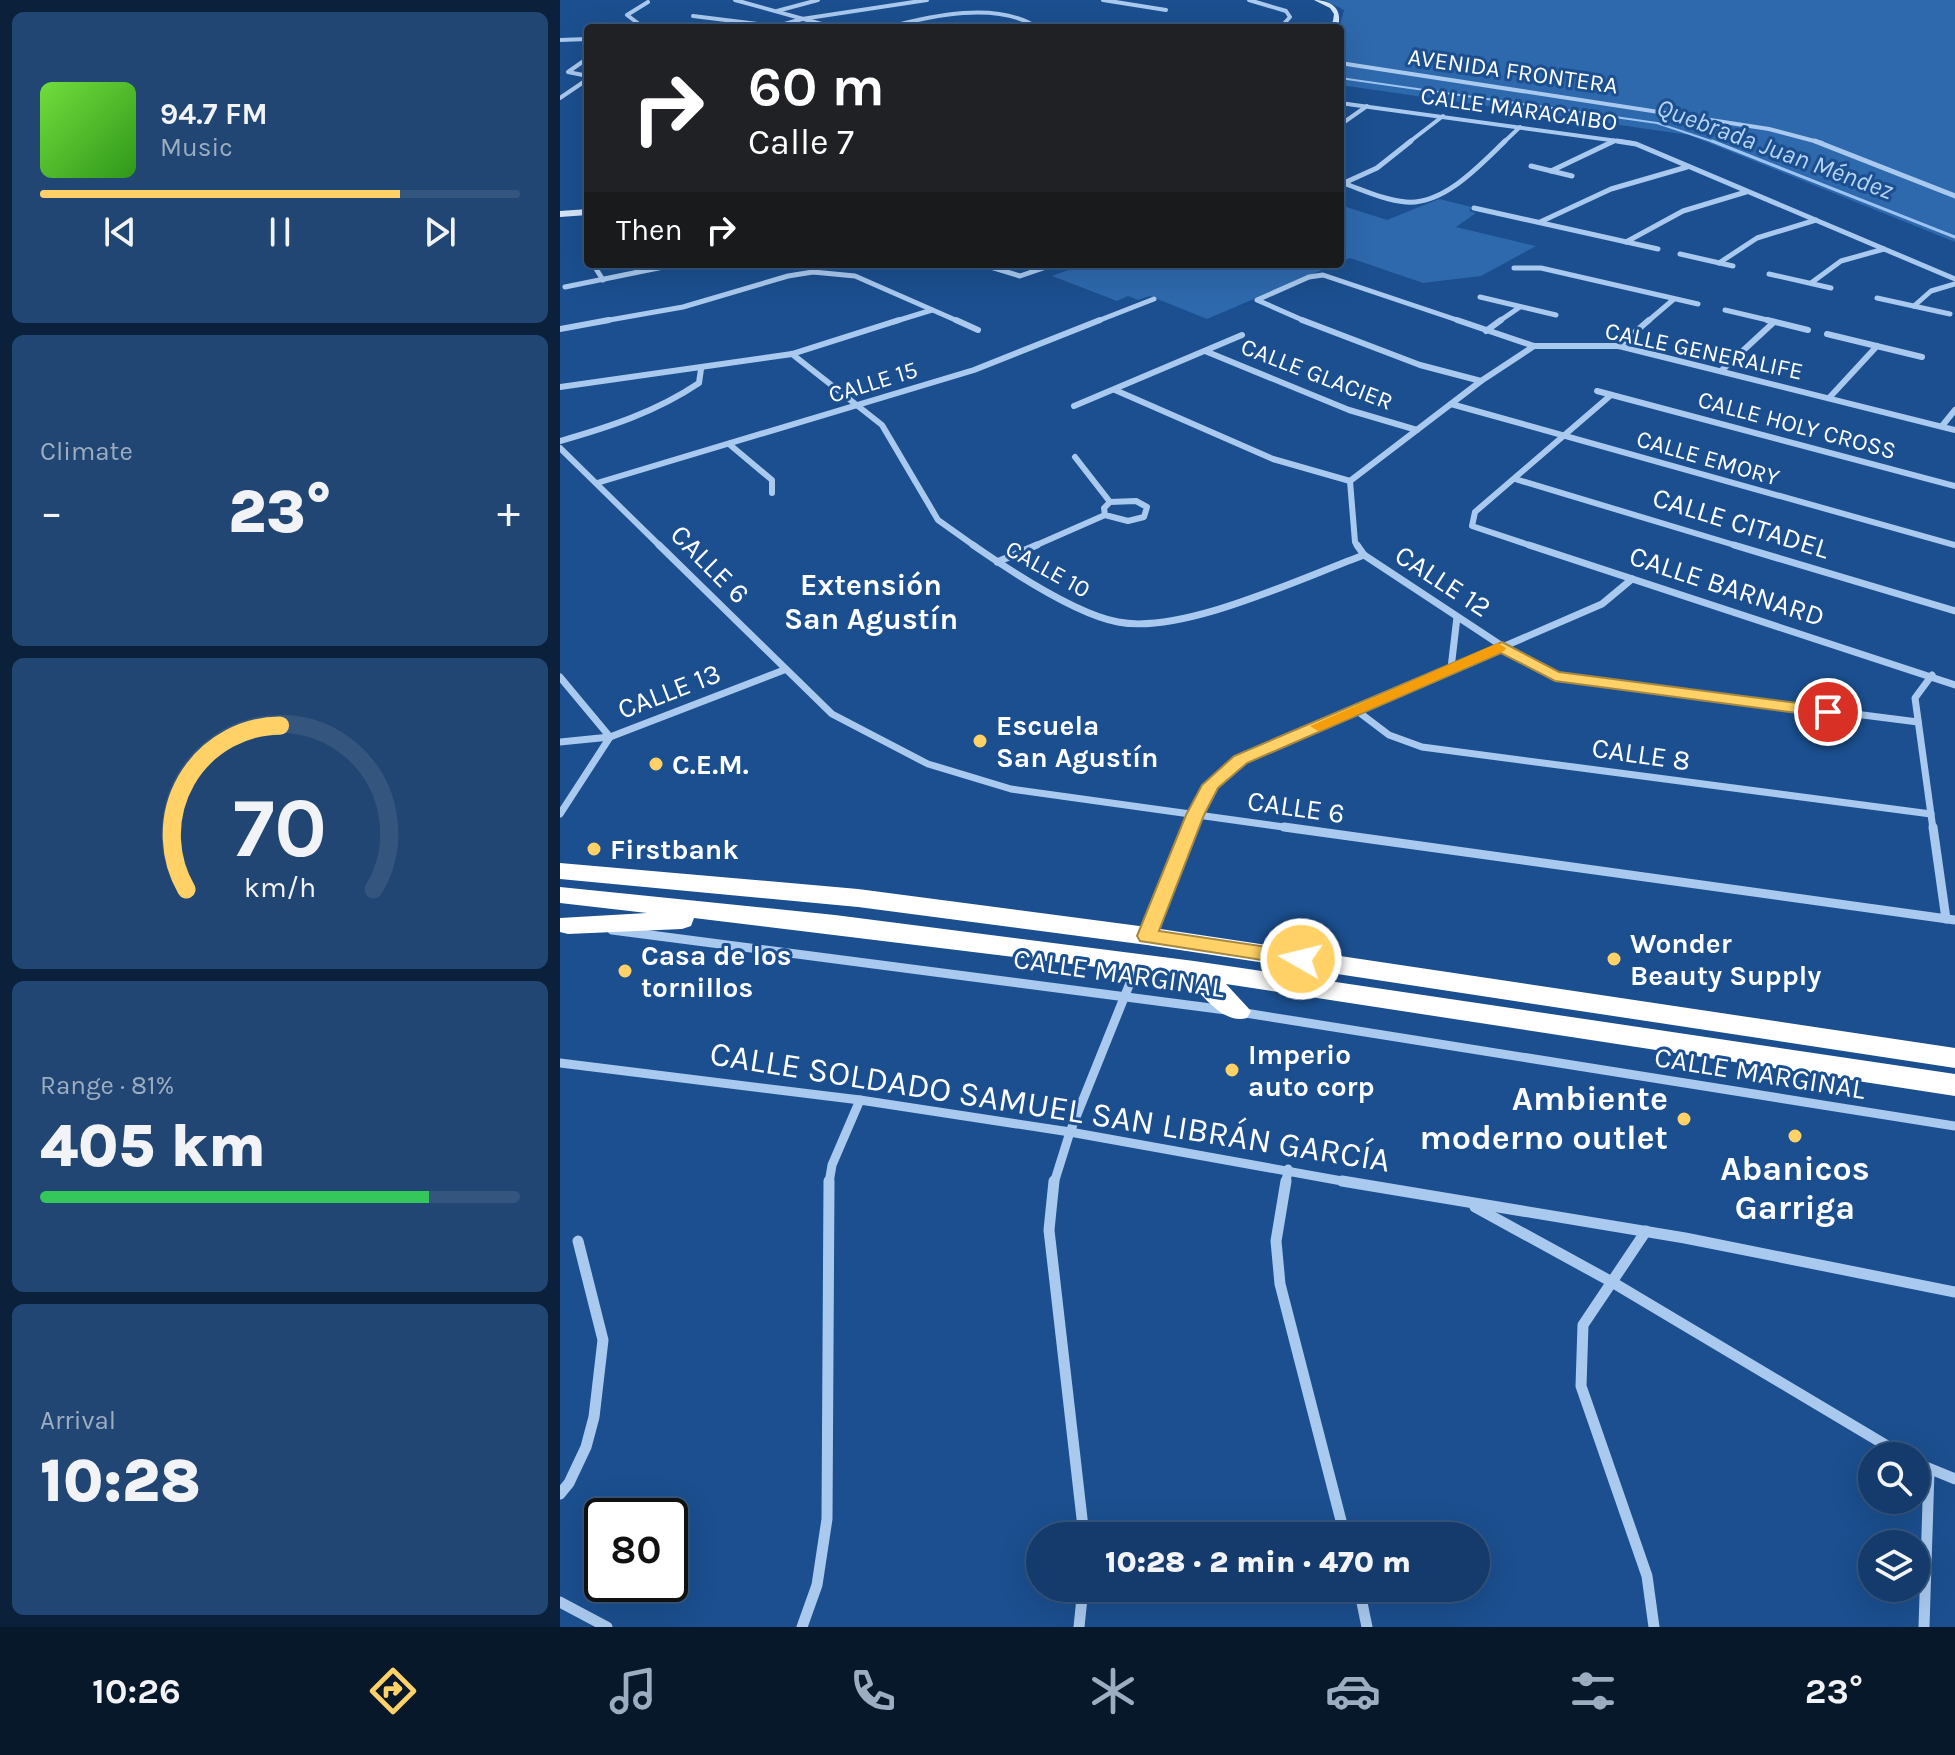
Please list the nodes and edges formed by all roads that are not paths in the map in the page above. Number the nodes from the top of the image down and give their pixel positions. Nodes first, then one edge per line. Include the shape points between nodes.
1 (735, 0) edge
2 (818, 0) edge
3 (927, 0) edge
4 (1103, 0) edge
5 (1249, 0) edge
6 (1317, 0) edge
7 (648, 2) dead end
8 (1166, 10) dead end
9 (776, 12) junction
10 (693, 16) dead end
11 (802, 19) junction
12 (639, 24) edge
13 (760, 24) edge
14 (784, 24) edge
15 (821, 24) edge
16 (901, 24) edge
17 (1032, 24) edge
18 (1284, 24) edge
19 (1334, 24) edge
20 (584, 39) edge
21 (560, 40) edge
22 (584, 61) edge
23 (1344, 64) edge
24 (584, 77) edge
25 (584, 81) edge
26 (560, 98) edge
27 (1344, 103) edge
28 (1367, 106) junction
29 (1443, 116) junction
30 (1344, 122) edge
31 (1520, 127) junction
32 (1616, 140) junction
33 (1531, 166) dead end
34 (1688, 166) junction
35 (1551, 171) junction
36 (1572, 176) dead end
37 (1344, 182) edge
38 (1344, 184) edge
39 (1748, 192) junction
40 (1955, 196) edge
41 (1474, 208) dead end
42 (584, 212) edge
43 (560, 214) edge
44 (1816, 220) junction
45 (1539, 223) junction
46 (1626, 242) junction
47 (1658, 249) dead end
48 (1884, 249) junction
49 (1680, 254) dead end
50 (1719, 263) junction
51 (1733, 266) dead end
52 (596, 268) edge
53 (659, 268) edge
54 (994, 268) edge
55 (1043, 268) edge
56 (1514, 268) dead end
57 (1769, 274) dead end
58 (603, 280) junction
59 (1955, 282) edge
60 (1811, 283) junction
61 (565, 287) dead end
62 (1831, 288) dead end
63 (1480, 297) dead end
64 (1877, 298) dead end
65 (1123, 299) dead end
66 (1154, 299) dead end
67 (1674, 299) junction
68 (1698, 304) dead end
69 (1138, 305) junction
70 (1914, 306) junction
71 (1520, 307) junction
72 (932, 310) junction
73 (1725, 310) dead end
74 (1950, 314) dead end
75 (1556, 315) dead end
76 (1774, 322) junction
77 (560, 329) edge
78 (978, 330) dead end
79 (1808, 330) dead end
80 (1486, 331) junction
81 (1827, 334) dead end
82 (1242, 335) dead end
83 (1534, 346) junction
84 (1619, 346) junction
85 (1877, 346) junction
86 (1205, 351) junction
87 (792, 354) junction
88 (1922, 357) dead end
89 (701, 369) junction
90 (1721, 371) junction
91 (1481, 381) junction
92 (560, 387) edge
93 (1115, 390) junction
94 (1597, 391) dead end
95 (1611, 395) junction
96 (1829, 398) junction
97 (1451, 404) junction
98 (859, 405) junction
99 (1074, 406) dead end
100 (1955, 410) edge
101 (1942, 426) junction
102 (1417, 430) junction
103 (1955, 430) edge
104 (1563, 436) junction
105 (560, 441) edge
106 (729, 444) junction
107 (560, 448) edge
108 (1075, 457) dead end
109 (1515, 479) junction
110 (1350, 481) junction
111 (597, 483) junction
112 (1955, 486) edge
113 (772, 493) dead end
114 (1110, 502) junction
115 (1105, 515) junction
116 (1955, 545) edge
117 (1364, 555) junction
118 (997, 562) junction
119 (1632, 579) junction
120 (1955, 611) edge
121 (1457, 617) junction
122 (1502, 646) junction
123 (1451, 668) junction
124 (784, 670) junction
125 (1932, 675) junction
126 (560, 677) edge
127 (1955, 685) edge
128 (1356, 710) junction
129 (1918, 722) junction
130 (610, 737) junction
131 (560, 742) edge
132 (560, 814) edge
133 (1931, 814) junction
134 (1195, 815) junction
135 (560, 871) edge
136 (560, 895) edge
137 (749, 914) junction
138 (1951, 919) edge
139 (564, 925) edge
140 (1147, 936) junction
141 (1138, 963) junction
142 (1194, 970) junction
143 (1126, 995) junction
144 (1237, 1011) junction
145 (1955, 1058) edge
146 (560, 1063) edge
147 (1955, 1085) edge
148 (860, 1100) junction
149 (1955, 1126) edge
150 (1070, 1132) junction
151 (1288, 1169) junction
152 (1469, 1204) junction
153 (1646, 1231) junction
154 (578, 1241) dead end
155 (1612, 1282) junction
156 (1955, 1292) edge
157 (1881, 1442) edge
158 (1930, 1471) edge
159 (1955, 1479) edge
160 (560, 1494) edge
161 (1928, 1514) edge
162 (1082, 1522) edge
163 (1341, 1522) edge
164 (560, 1602) edge
165 (1082, 1602) edge
166 (1362, 1602) edge
167 (607, 1627) edge
168 (802, 1627) edge
169 (1079, 1627) edge
170 (1367, 1627) edge
171 (1654, 1627) edge
172 (1924, 1627) edge

1 - 9 street
2 - 9 street
3 - 11 street
4 - 8 street
5 - 18 street via 1286,11 1290,17
6 - 19 street via 1337,14
7 - 12 street via 627,15
9 - 11 street
10 - 13 street
11 - 14 street
11 - 15 street
16 - 17 street via 992,13 1020,16
20 - 21 street
22 - 24 street via 568,72
23 - 40 street, AVENIDA FRONTERA via 1769,129 1821,143
25 - 26 street
27 - 28 street, CALLE MARACAIBO
28 - 29 street, CALLE MARACAIBO
28 - 30 street
29 - 31 street, CALLE MARACAIBO
29 - 37 street via 1377,168
31 - 32 street, CALLE MARACAIBO
31 - 38 street via 1459,183 1416,203
32 - 34 street, CALLE MARACAIBO
32 - 35 street
33 - 35 street
34 - 39 street, CALLE MARACAIBO
34 - 45 street via 1617,185
35 - 36 street
39 - 44 street, CALLE MARACAIBO
39 - 46 street via 1675,212
41 - 45 street
42 - 43 street
44 - 48 street, CALLE MARACAIBO
44 - 50 street via 1757,238
45 - 46 street
46 - 47 street
48 - 59 street, CALLE MARACAIBO
48 - 60 street via 1841,261
49 - 50 street
50 - 51 street
52 - 58 street
53 - 58 street
54 - 55 street via 1020,276
56 - 67 street via 1541,268
57 - 60 street
58 - 61 street
59 - 70 street via 1931,291
60 - 62 street
63 - 71 street
64 - 70 street
65 - 69 street
66 - 69 street, CALLE 15
67 - 68 street
67 - 84 street
69 - 98 street, CALLE 15 via 974,370
70 - 74 street
71 - 75 street
71 - 80 street
72 - 77 street via 855,276 813,272 683,307
72 - 78 street
72 - 87 street
73 - 76 street
76 - 79 street
76 - 90 street
80 - 83 street, CALLE GENERALIFE
80 - 91 street, CALLE GENERALIFE via 1323,275 1257,300 1420,365
81 - 85 street
82 - 86 street
83 - 84 street, CALLE GENERALIFE
83 - 91 street
84 - 90 street, CALLE GENERALIFE
85 - 88 street
85 - 96 street
86 - 93 street
86 - 102 street, CALLE GLACIER via 1349,410
87 - 89 street
87 - 98 street, CALLE 10
89 - 92 street
89 - 105 street via 699,383 672,403
90 - 96 street, CALLE GENERALIFE
91 - 97 street
93 - 99 street
93 - 110 street via 1273,459
94 - 95 street, CALLE HOLY CROSS
95 - 104 street
95 - 112 street, CALLE HOLY CROSS
96 - 101 street, CALLE GENERALIFE
97 - 102 street
97 - 104 street, CALLE EMORY
98 - 106 street, CALLE 15
98 - 118 street, CALLE 10 via 882,425 938,520
100 - 101 street
101 - 103 street, CALLE GENERALIFE
102 - 110 street
104 - 109 street
104 - 116 street, CALLE EMORY
106 - 111 street, CALLE 15
106 - 113 street via 772,480
107 - 111 street, CALLE 6
108 - 114 street
109 - 119 street, CALLE BARNARD via 1475,512 1472,526
109 - 120 street, CALLE CITADEL
110 - 117 street via 1355,542
111 - 124 street, CALLE 6
114 - 115 street
114 - 115 street via 1136,501 1147,507 1144,517 1128,521
115 - 118 street
117 - 118 street, CALLE 10 via 1194,618 1152,624 1093,615
117 - 121 street, CALLE 12
119 - 122 street via 1602,604
119 - 125 street, CALLE BARNARD
121 - 122 street, CALLE 12
121 - 123 street
122 - 123 street
122 - 129 street, CALLE 12 via 1555,676
123 - 128 street
124 - 130 street, CALLE 13
124 - 134 street, CALLE 6 via 832,714 928,764 1011,789
125 - 127 street, CALLE BARNARD
125 - 129 street via 1915,698
126 - 130 street
128 - 133 street, CALLE 8 via 1389,735 1422,747
128 - 134 street via 1241,760 1211,785
129 - 133 street
130 - 131 street
130 - 132 street, CALLE 13
133 - 138 street
134 - 138 street, CALLE 6
134 - 140 street
135 - 140 highway via 858,898
136 - 137 highway
137 - 139 highway
137 - 141 highway
139 - 143 street, CALLE MARGINAL
140 - 145 highway
141 - 142 highway
141 - 143 street
142 - 144 highway
142 - 147 highway
143 - 144 street, CALLE MARGINAL
143 - 150 street
144 - 149 street, CALLE MARGINAL
146 - 148 street, CALLE SOLDADO SAMUEL SAN LIBRÁN GARCÍA
148 - 150 street, CALLE SOLDADO SAMUEL SAN LIBRÁN GARCÍA
148 - 168 street via 832,1165 827,1197 827,1519 817,1585
150 - 151 street, CALLE SOLDADO SAMUEL SAN LIBRÁN GARCÍA
150 - 162 street via 1054,1182 1049,1230
151 - 152 street, CALLE SOLDADO SAMUEL SAN LIBRÁN GARCÍA
151 - 163 street via 1276,1241 1280,1284
152 - 153 street, CALLE SOLDADO SAMUEL SAN LIBRÁN GARCÍA
152 - 155 street
153 - 155 street
153 - 156 street, CALLE SOLDADO SAMUEL SAN LIBRÁN GARCÍA
154 - 160 street via 603,1340 586,1447
155 - 157 street
155 - 171 street via 1583,1325 1581,1386 1647,1576
158 - 159 street
161 - 172 street
164 - 167 street
165 - 169 street
166 - 170 street

